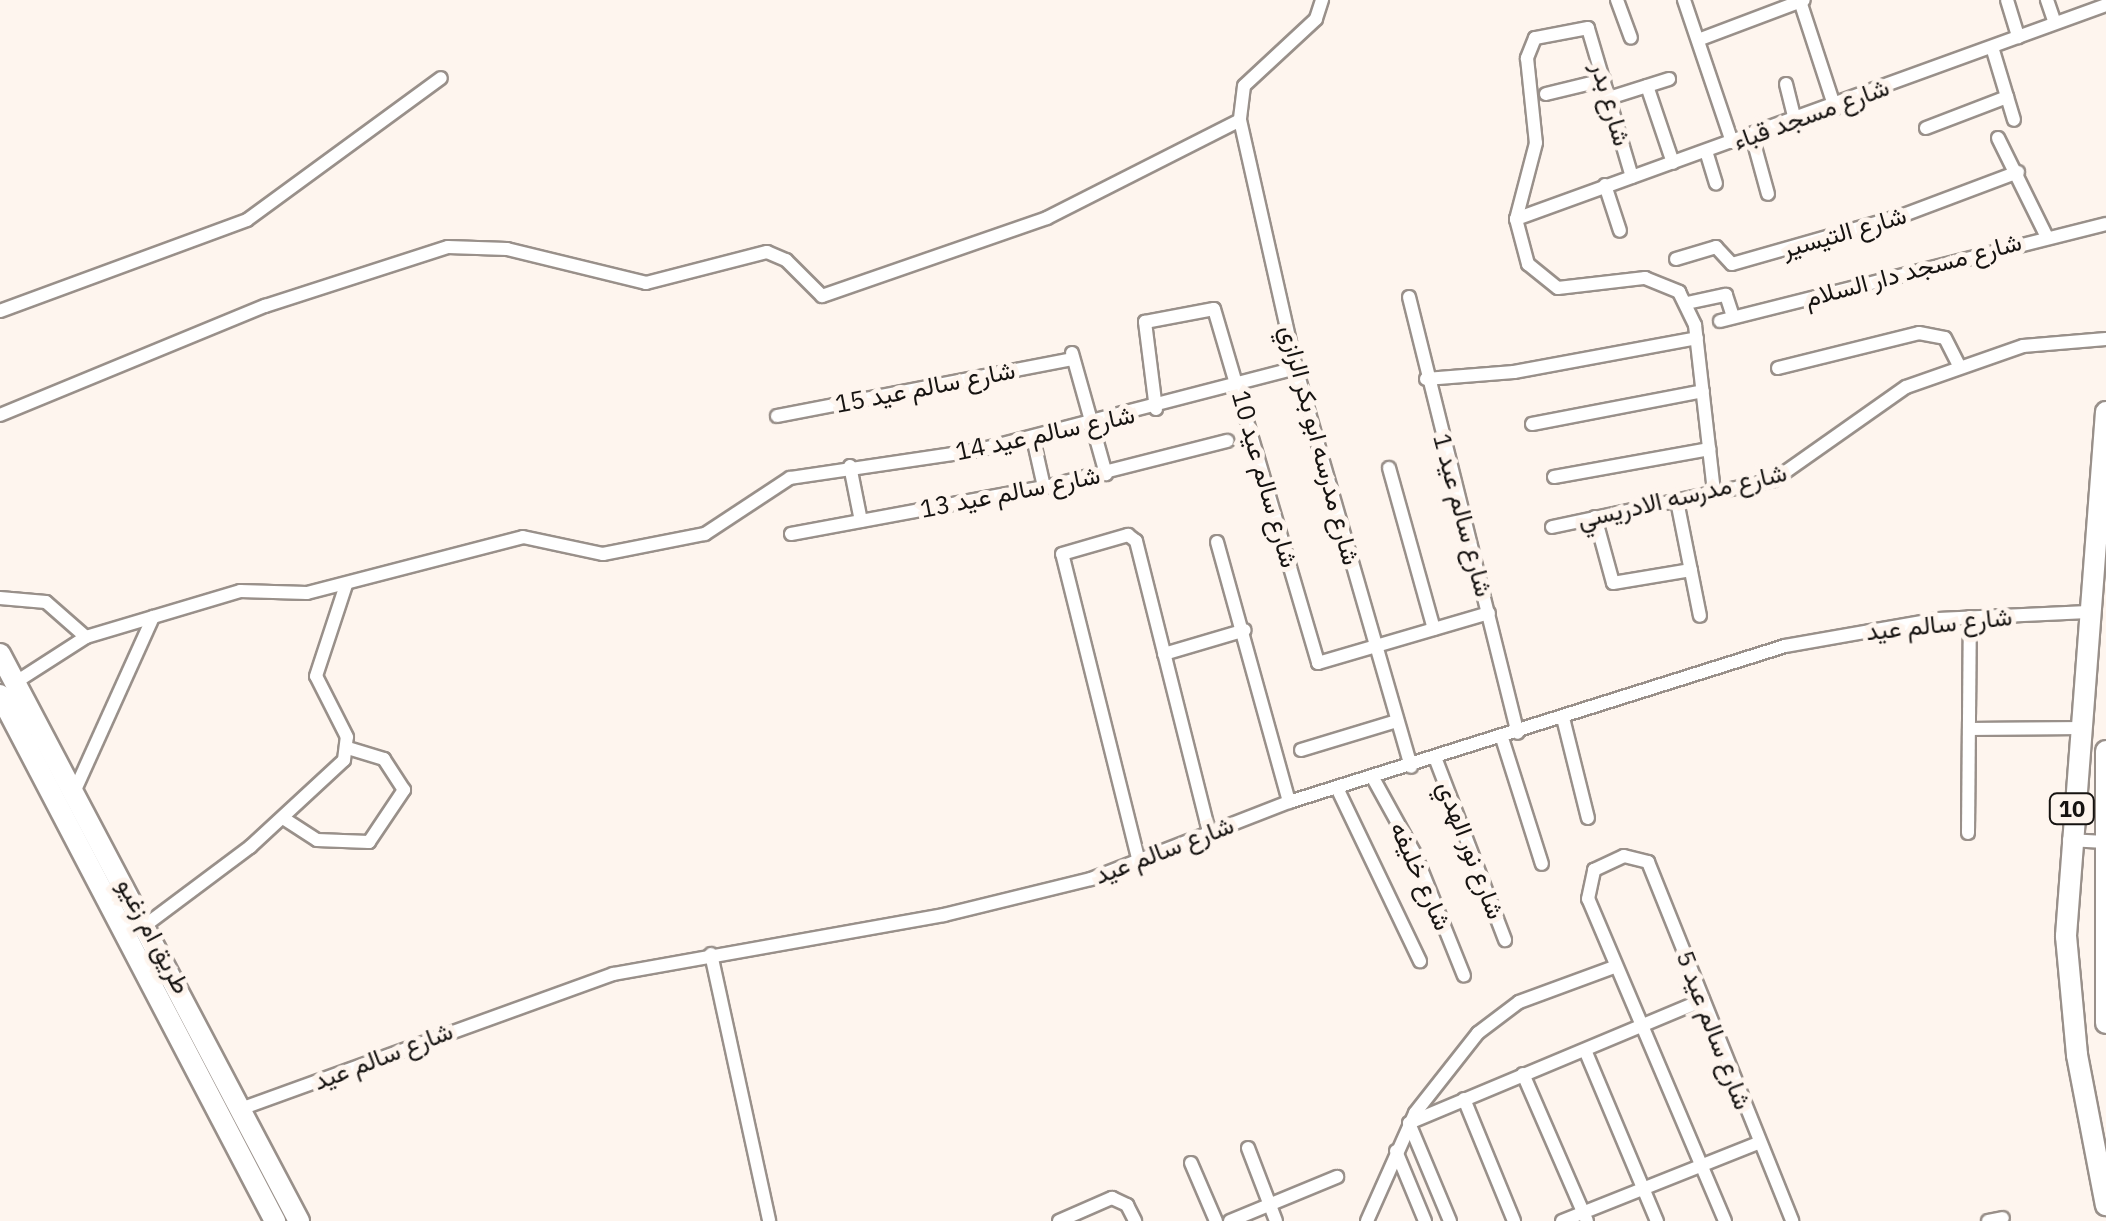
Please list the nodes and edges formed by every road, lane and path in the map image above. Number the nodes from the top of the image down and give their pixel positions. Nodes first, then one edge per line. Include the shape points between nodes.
1 (1322, 0) edge
2 (1617, 0) edge
3 (1684, 0) edge
4 (2007, 0) edge
5 (2047, 0) edge
6 (1802, 1) edge
7 (2106, 5) edge
8 (2054, 23) junction
9 (2018, 37) junction
10 (1631, 38) dead end
11 (1698, 40) junction
12 (1992, 47) junction
13 (441, 78) dead end
14 (1669, 79) dead end
15 (1604, 80) junction
16 (1786, 84) dead end
17 (1647, 86) junction
18 (1546, 94) dead end
19 (2007, 97) junction
20 (1609, 98) junction
21 (1835, 108) junction
22 (1240, 120) junction
23 (2014, 120) dead end
24 (1795, 121) junction
25 (1926, 128) dead end
26 (1752, 136) junction
27 (1998, 138) dead end
28 (1732, 142) junction
29 (1706, 152) junction
30 (1673, 162) junction
31 (2018, 172) junction
32 (1632, 177) junction
33 (1716, 184) dead end
34 (1605, 185) junction
35 (1768, 194) dead end
36 (1516, 219) junction
37 (2106, 224) edge
38 (1620, 231) dead end
39 (2046, 236) junction
40 (1676, 259) dead end
41 (1410, 297) dead end
42 (1687, 302) junction
43 (0, 311) edge
44 (1697, 338) junction
45 (2106, 339) edge
46 (1959, 364) junction
47 (1296, 368) junction
48 (1778, 368) dead end
49 (1426, 379) junction
50 (1238, 385) junction
51 (1703, 391) junction
52 (1156, 409) junction
53 (2106, 412) edge
54 (0, 415) edge
55 (777, 416) dead end
56 (1092, 424) junction
57 (1532, 424) dead end
58 (1033, 438) junction
59 (1227, 441) dead end
60 (1709, 449) junction
61 (850, 466) junction
62 (1388, 468) dead end
63 (1106, 474) junction
64 (1554, 477) dead end
65 (1044, 487) junction
66 (1714, 493) junction
67 (1677, 501) junction
68 (1595, 517) junction
69 (861, 521) junction
70 (1552, 527) dead end
71 (791, 534) dead end
72 (1217, 542) dead end
73 (1690, 570) junction
74 (346, 585) junction
75 (0, 598) edge
76 (1490, 612) junction
77 (2088, 612) junction
78 (1700, 616) dead end
79 (153, 617) junction
80 (1970, 617) junction
81 (1434, 629) junction
82 (1245, 630) junction
83 (86, 637) junction
84 (1376, 648) junction
85 (0, 654) edge
86 (1164, 654) junction
87 (8, 688) edge
88 (1563, 718) junction
89 (1397, 721) junction
90 (1973, 728) junction
91 (2078, 728) junction
92 (1518, 733) junction
93 (1502, 738) junction
94 (348, 748) junction
95 (1301, 750) dead end
96 (2106, 751) edge
97 (1436, 760) junction
98 (2106, 760) edge
99 (1410, 768) junction
100 (1373, 778) junction
101 (76, 790) junction
102 (1338, 790) junction
103 (1289, 802) junction
104 (282, 818) junction
105 (1588, 818) dead end
106 (1210, 832) junction
107 (1968, 833) dead end
108 (2069, 840) junction
109 (2104, 842) edge
110 (1139, 862) junction
111 (1542, 864) dead end
112 (106, 867) junction
113 (147, 924) junction
114 (2103, 938) edge
115 (1505, 940) dead end
116 (711, 954) junction
117 (1420, 960) dead end
118 (1614, 968) junction
119 (1464, 976) dead end
120 (1703, 1000) junction
121 (2106, 1023) edge
122 (1639, 1026) junction
123 (195, 1036) junction
124 (1585, 1050) junction
125 (1523, 1074) junction
126 (1464, 1099) junction
127 (243, 1108) junction
128 (1409, 1123) junction
129 (1758, 1143) junction
130 (1248, 1148) dead end
131 (1396, 1151) junction
132 (1191, 1162) dead end
133 (1700, 1166) junction
134 (1337, 1178) dead end
135 (1644, 1188) junction
136 (1270, 1205) junction
137 (2106, 1205) edge
138 (1585, 1217) edge
139 (296, 1220) edge
140 (275, 1221) edge
141 (768, 1221) edge
142 (1059, 1221) edge
143 (1134, 1221) edge
144 (1216, 1221) edge
145 (1230, 1221) edge
146 (1276, 1221) edge
147 (1367, 1221) edge
148 (1425, 1221) edge
149 (1450, 1221) edge
150 (1514, 1221) edge
151 (1562, 1221) edge
152 (1657, 1221) edge
153 (1724, 1221) edge
154 (1792, 1221) edge

1 - 22 street via 1316,19 1244,86
2 - 10 street
3 - 11 street
4 - 9 street
5 - 8 street
6 - 11 street
6 - 21 street
7 - 8 street, شارع مسجد قباء
8 - 9 street, شارع مسجد قباء
9 - 12 street, شارع مسجد قباء
11 - 28 street
12 - 19 street
12 - 21 street, شارع مسجد قباء
13 - 43 street via 247,220
14 - 17 street
15 - 18 street
15 - 20 street, شارع بدر
15 - 36 street, شارع بدر via 1590,32 1582,26 1528,46 1536,144
16 - 24 street
17 - 20 street
17 - 30 street
19 - 23 street
19 - 25 street
20 - 32 street, شارع بدر
21 - 24 street, شارع مسجد قباء
22 - 47 street, شارع مدرسه ابو بكر الرازي
22 - 54 street via 1046,218 822,296 786,260 767,252 646,284 507,249 448,247 265,306
24 - 26 street, شارع مسجد قباء
26 - 28 street, شارع مسجد قباء
26 - 35 street
27 - 31 street
28 - 29 street, شارع مسجد قباء
29 - 30 street, شارع مسجد قباء
29 - 33 street
30 - 32 street, شارع مسجد قباء
31 - 39 street
31 - 40 street, شارع التيسير via 1901,216 1732,264 1716,247
32 - 34 street, شارع مسجد قباء
34 - 36 street, شارع مسجد قباء
34 - 38 street
36 - 42 street via 1541,278 1577,292 1645,278 1663,282
37 - 39 street, شارع مسجد دار السلام
39 - 42 street, شارع مسجد دار السلام via 1726,319 1726,296
41 - 49 street, شارع سالم عيد 1
42 - 44 street
44 - 49 street via 1514,372
44 - 51 street
45 - 46 street, شارع مدرسه الادريسي via 2024,346
46 - 48 street via 1945,338 1920,333
46 - 66 street, شارع مدرسه الادريسي via 1877,402 1794,472
47 - 50 street, شارع سالم عيد 14
47 - 84 street, شارع مدرسه ابو بكر الرازي
49 - 76 street, شارع سالم عيد 1
50 - 52 street, شارع سالم عيد 14
50 - 52 street, شارع سالم عيد 10 via 1217,312 1145,322
50 - 84 street, شارع سالم عيد 10 via 1315,658 1324,666
51 - 57 street
51 - 60 street
52 - 56 street, شارع سالم عيد 14
53 - 77 main road, 10
55 - 56 street, شارع سالم عيد 15 via 1072,356
56 - 58 street, شارع سالم عيد 14
56 - 63 street
58 - 61 street, شارع سالم عيد 14
58 - 65 street
59 - 63 street, شارع سالم عيد 13
60 - 64 street
60 - 66 street
61 - 69 street
61 - 74 street, شارع سالم عيد 14 via 790,478 705,534 603,554 522,538 497,541
62 - 81 street
63 - 65 street, شارع سالم عيد 13
65 - 69 street, شارع سالم عيد 13
66 - 67 street, شارع مدرسه الادريسي
67 - 68 street, شارع مدرسه الادريسي
67 - 73 street
68 - 70 street, شارع مدرسه الادريسي
68 - 73 street via 1614,583
69 - 71 street, شارع سالم عيد 13
72 - 82 street
73 - 78 street
74 - 79 street via 307,593 240,591
74 - 94 street via 316,676
75 - 83 street via 46,602
76 - 81 street
76 - 92 street, شارع سالم عيد 1
77 - 80 street, شارع سالم عيد
77 - 91 main road, 10
79 - 83 street
79 - 101 street
80 - 88 street, شارع سالم عيد via 1785,646
80 - 90 street
81 - 84 street
82 - 86 street
82 - 103 street
83 - 87 street
84 - 89 street, شارع مدرسه ابو بكر الرازي
85 - 87 main road, طريق ام زغيو
86 - 106 street
86 - 110 street via 1133,537 1062,554
87 - 101 main road, طريق ام زغيو
87 - 112 main road, طريق ام زغيو
88 - 92 street, شارع سالم عيد
88 - 105 street
89 - 95 street
89 - 99 street, شارع مدرسه ابو بكر الرازي
90 - 91 street
90 - 107 street
91 - 108 main road, 10
92 - 93 street, شارع سالم عيد
93 - 97 street, شارع سالم عيد
93 - 111 street
94 - 104 street
94 - 104 street via 384,759 404,790 369,842 317,840
96 - 98 main road, 10
97 - 99 street, شارع سالم عيد
97 - 115 street, شارع نور الهدي
98 - 109 main road, 10
99 - 100 street, شارع سالم عيد
100 - 102 street, شارع سالم عيد
100 - 119 street, شارع خليفه via 1416,854
101 - 112 main road, طريق ام زغيو
102 - 103 street, شارع سالم عيد
102 - 117 street
103 - 106 street, شارع سالم عيد
104 - 113 street
106 - 110 street, شارع سالم عيد
108 - 109 street
108 - 137 main road, 10 via 2069,996
109 - 114 main road, 10
110 - 116 street, شارع سالم عيد via 944,915
112 - 113 main road, طريق ام زغيو
112 - 123 main road, طريق ام زغيو
113 - 123 main road, طريق ام زغيو
114 - 121 main road, 10
116 - 127 street, شارع سالم عيد via 566,988
116 - 141 street
118 - 120 street, شارع سالم عيد 5 via 1586,889 1594,870 1624,856 1648,862
118 - 122 street
118 - 128 street via 1535,995 1478,1033
120 - 122 street
120 - 129 street, شارع سالم عيد 5
122 - 124 street
122 - 133 street
123 - 127 main road, طريق ام زغيو
123 - 140 main road, طريق ام زغيو
124 - 125 street
124 - 135 street
125 - 126 street
125 - 138 street
126 - 128 street
126 - 150 street
127 - 139 main road, طريق ام زغيو
128 - 131 street
128 - 149 street
129 - 133 street
129 - 154 street, شارع سالم عيد 5
130 - 136 street
131 - 147 street
131 - 148 street
132 - 144 street
133 - 135 street
133 - 153 street
134 - 136 street
135 - 138 street
135 - 152 street
136 - 145 street
136 - 146 street
138 - 151 street
142 - 143 street via 1112,1198 1127,1205

